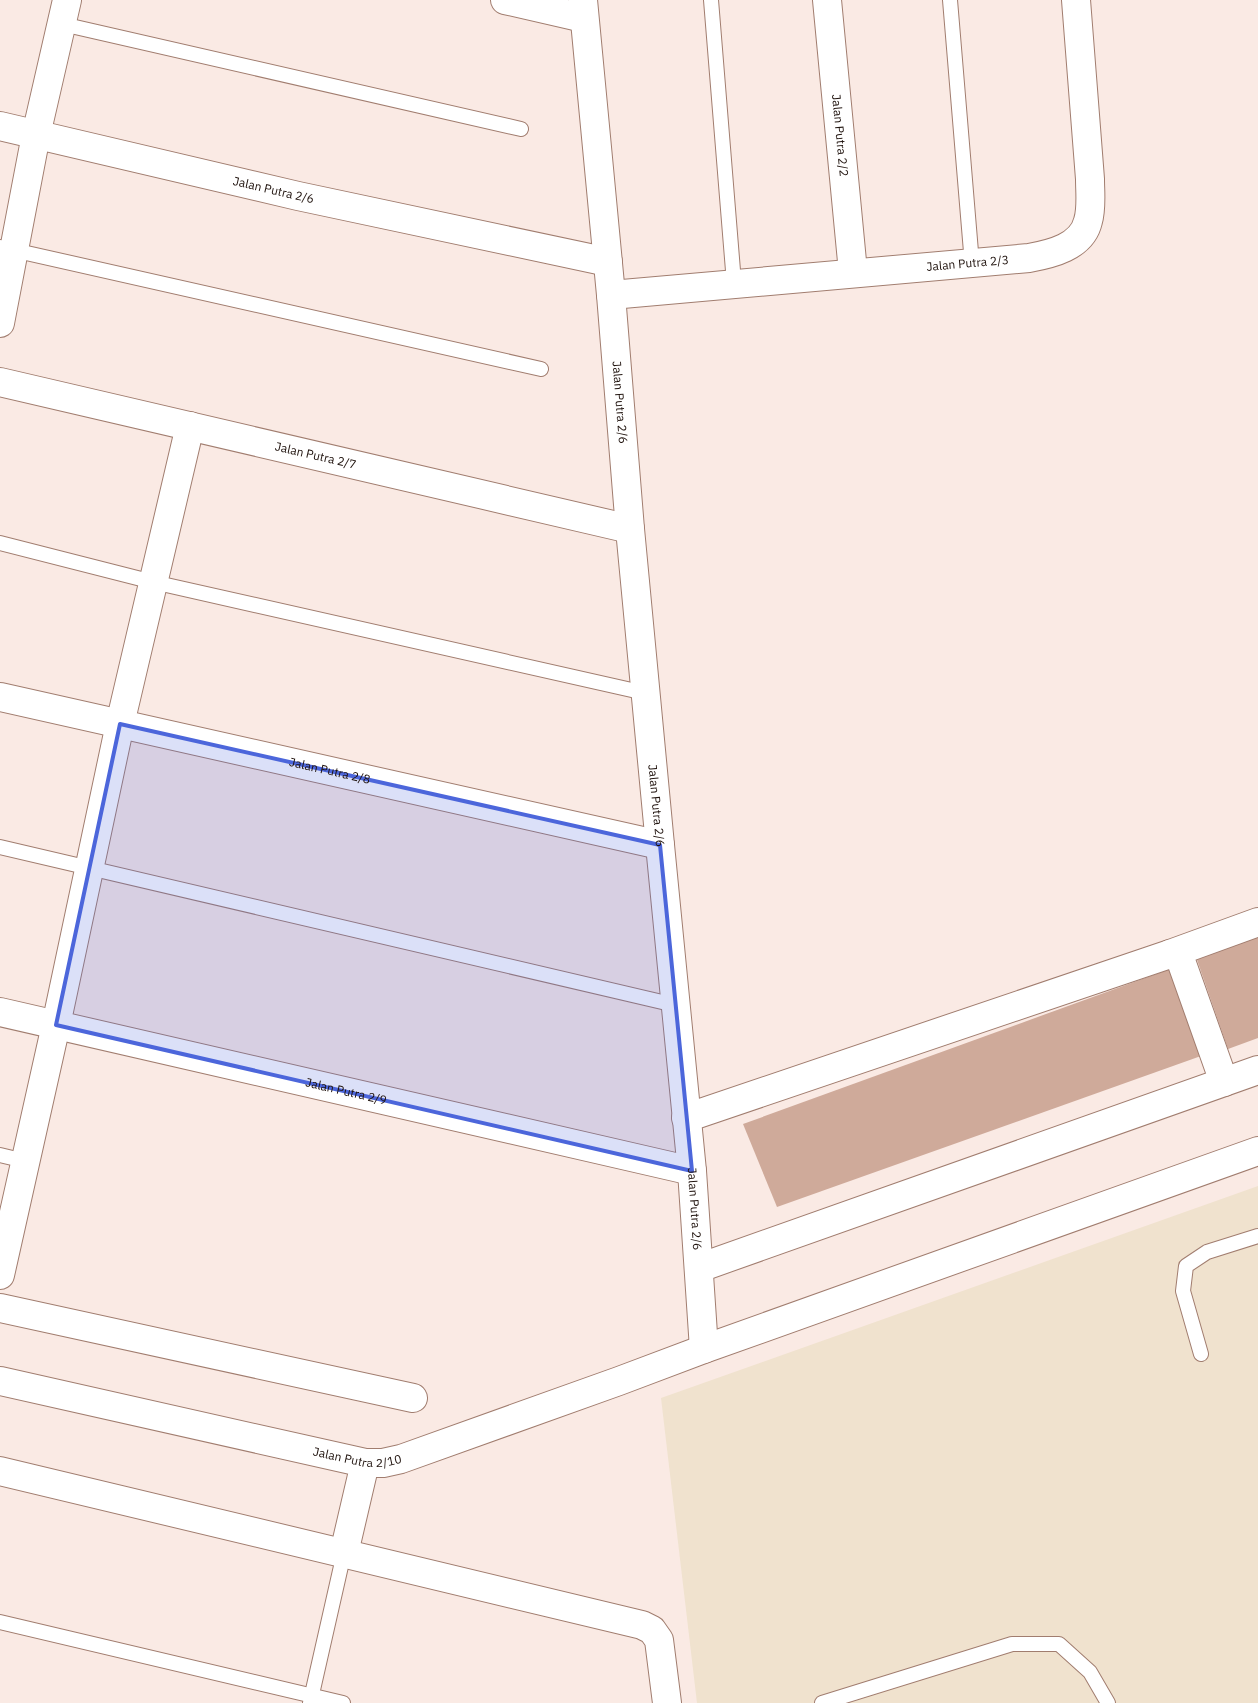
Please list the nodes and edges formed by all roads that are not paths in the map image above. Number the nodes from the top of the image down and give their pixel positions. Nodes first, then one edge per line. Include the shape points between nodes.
1 (505, 0) edge
2 (710, 0) edge
3 (827, 0) edge
4 (950, 0) edge
5 (1076, 0) edge
6 (583, 9) edge
7 (65, 12) edge
8 (0, 126) edge
9 (521, 129) dead end
10 (36, 135) junction
11 (7, 249) edge
12 (608, 262) junction
13 (972, 264) junction
14 (853, 272) junction
15 (734, 283) junction
16 (611, 294) junction
17 (0, 323) edge
18 (541, 369) dead end
19 (0, 382) edge
20 (190, 426) junction
21 (630, 528) junction
22 (0, 543) edge
23 (153, 582) junction
24 (645, 693) junction
25 (0, 697) edge
26 (120, 724) junction
27 (660, 845) junction
28 (0, 846) edge
29 (89, 868) junction
30 (1258, 922) edge
31 (1170, 954) junction
32 (676, 1005) junction
33 (0, 1012) edge
34 (56, 1025) junction
35 (1258, 1070) edge
36 (1224, 1082) junction
37 (686, 1118) junction
38 (1258, 1151) edge
39 (13, 1158) edge
40 (692, 1171) junction
41 (1258, 1236) edge
42 (699, 1268) junction
43 (0, 1275) edge
44 (0, 1308) edge
45 (704, 1349) junction
46 (1202, 1354) dead end
47 (0, 1381) edge
48 (413, 1398) dead end
49 (365, 1464) junction
50 (0, 1470) edge
51 (344, 1553) junction
52 (0, 1622) edge
53 (311, 1699) edge
54 (343, 1703) edge
55 (667, 1703) edge
56 (822, 1703) edge
57 (1108, 1703) edge

1 - 6 street
2 - 15 lane
3 - 14 street, Jalan Putra 2/2
4 - 13 lane
5 - 13 street, Jalan Putra 2/3 via 1090,179 1088,222 1083,235 1052,254
6 - 12 street, Jalan Putra 2/6
7 - 9 lane
7 - 10 street
8 - 10 street, Jalan Putra 2/6
10 - 11 street
10 - 12 street, Jalan Putra 2/6 via 298,196
11 - 17 street
11 - 18 lane
12 - 16 street, Jalan Putra 2/6
13 - 14 street, Jalan Putra 2/3
14 - 15 street, Jalan Putra 2/3
15 - 16 street, Jalan Putra 2/3
16 - 21 street, Jalan Putra 2/6
19 - 20 street, Jalan Putra 2/7
20 - 21 street, Jalan Putra 2/7
20 - 23 street
21 - 24 street, Jalan Putra 2/6
22 - 23 lane
23 - 24 lane
23 - 26 street
24 - 27 street, Jalan Putra 2/6
25 - 26 street, Jalan Putra 2/8
26 - 27 street, Jalan Putra 2/8
26 - 29 street
27 - 32 street, Jalan Putra 2/6
28 - 29 lane
29 - 32 lane
29 - 34 street
30 - 31 street
31 - 36 street via 1180,958
31 - 37 street
32 - 37 street, Jalan Putra 2/6
33 - 34 street, Jalan Putra 2/9
34 - 39 street
34 - 40 street, Jalan Putra 2/9
35 - 36 street
36 - 42 street
37 - 40 street, Jalan Putra 2/6
38 - 45 street, Jalan Putra 2/10
39 - 43 street
40 - 42 street, Jalan Putra 2/6
41 - 46 lane via 1207,1252 1186,1266 1183,1291
42 - 45 street, Jalan Putra 2/6
44 - 48 street
45 - 49 street, Jalan Putra 2/10 via 401,1459
47 - 49 street, Jalan Putra 2/10
49 - 51 street
50 - 51 street
51 - 53 lane
51 - 55 street via 642,1624 659,1640
52 - 53 lane
53 - 54 lane
56 - 57 lane via 1012,1644 1059,1644 1090,1672

